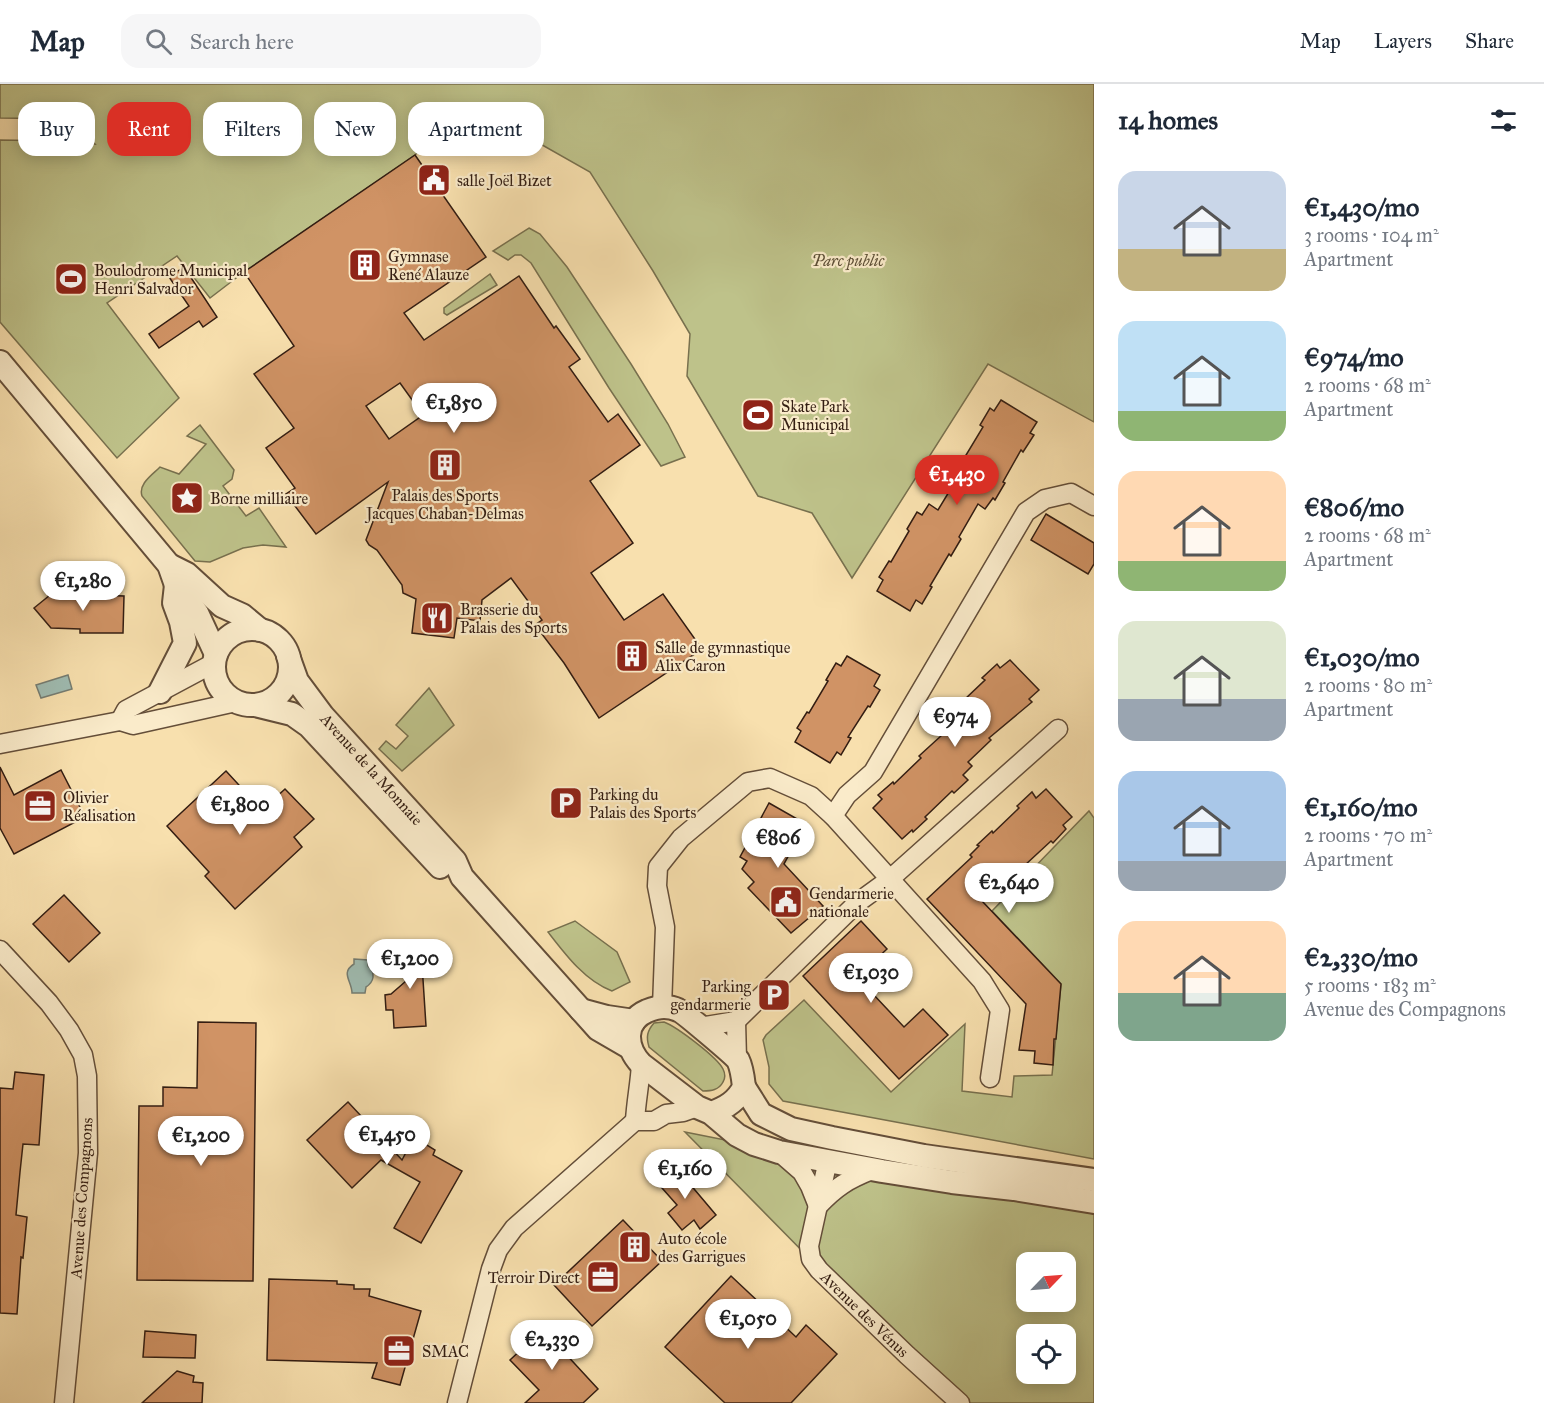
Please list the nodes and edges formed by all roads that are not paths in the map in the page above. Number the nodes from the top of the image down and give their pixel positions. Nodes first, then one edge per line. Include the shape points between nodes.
1 (0, 362) edge
2 (1094, 506) edge
3 (173, 575) junction
4 (260, 630) junction
5 (288, 656) junction
6 (215, 659) junction
7 (160, 692) junction
8 (246, 703) junction
9 (120, 721) junction
10 (1058, 729) dead end
11 (0, 744) edge
12 (833, 816) junction
13 (462, 877) junction
14 (890, 879) junction
15 (0, 950) edge
16 (662, 1007) junction
17 (581, 1010) junction
18 (634, 1020) junction
19 (736, 1021) junction
20 (699, 1027) junction
21 (635, 1056) junction
22 (737, 1059) junction
23 (990, 1078) dead end
24 (744, 1087) junction
25 (704, 1110) junction
26 (635, 1121) junction
27 (830, 1149) junction
28 (779, 1152) junction
29 (872, 1170) junction
30 (1094, 1180) edge
31 (1094, 1202) edge
32 (818, 1206) junction
33 (64, 1403) edge
34 (458, 1403) edge
35 (960, 1403) edge

1 - 3 street
2 - 12 street via 1071,493 1045,499 1026,512 873,772 847,795
3 - 4 street via 187,574 222,606 242,615
3 - 6 street via 197,613
3 - 7 street via 174,603 185,643
4 - 5 street via 282,644
4 - 6 street via 249,629 229,637
5 - 8 street via 288,678 276,697
5 - 13 street, Avenue de la Monnaie via 297,681 323,716 455,861
6 - 7 street
6 - 8 street via 219,686 227,695
7 - 9 street via 126,710
8 - 9 street via 133,725
8 - 13 street, Avenue de la Monnaie via 292,714 309,726 448,876
9 - 11 street
10 - 14 street
12 - 14 street
12 - 16 street via 811,796 770,778 748,782 681,838 658,867 657,886 665,927
13 - 17 street, Avenue de la Monnaie
14 - 19 street via 857,903
14 - 23 street via 982,981 1000,1011
15 - 33 street, Avenue des Compagnons via 69,1030 83,1055 87,1076 88,1152
16 - 18 street
16 - 20 street via 679,1010
17 - 18 street
17 - 21 street, Avenue de la Monnaie via 602,1033
18 - 21 street via 629,1034
19 - 20 street
19 - 22 street
20 - 22 street
21 - 25 street, Avenue de la Monnaie
21 - 26 street via 640,1085
22 - 24 street
24 - 25 street via 735,1101 723,1109
24 - 27 street via 761,1114
25 - 26 street
25 - 28 street, Avenue de la Monnaie via 737,1135
26 - 34 street via 514,1228 498,1250
27 - 28 street, Avenue de la Monnaie
27 - 29 street
27 - 30 street via 924,1155
27 - 32 street, Avenue des Vénus
28 - 32 street via 802,1172
29 - 31 street
29 - 32 street via 834,1189
32 - 35 street, Avenue des Vénus via 809,1246 811,1259

